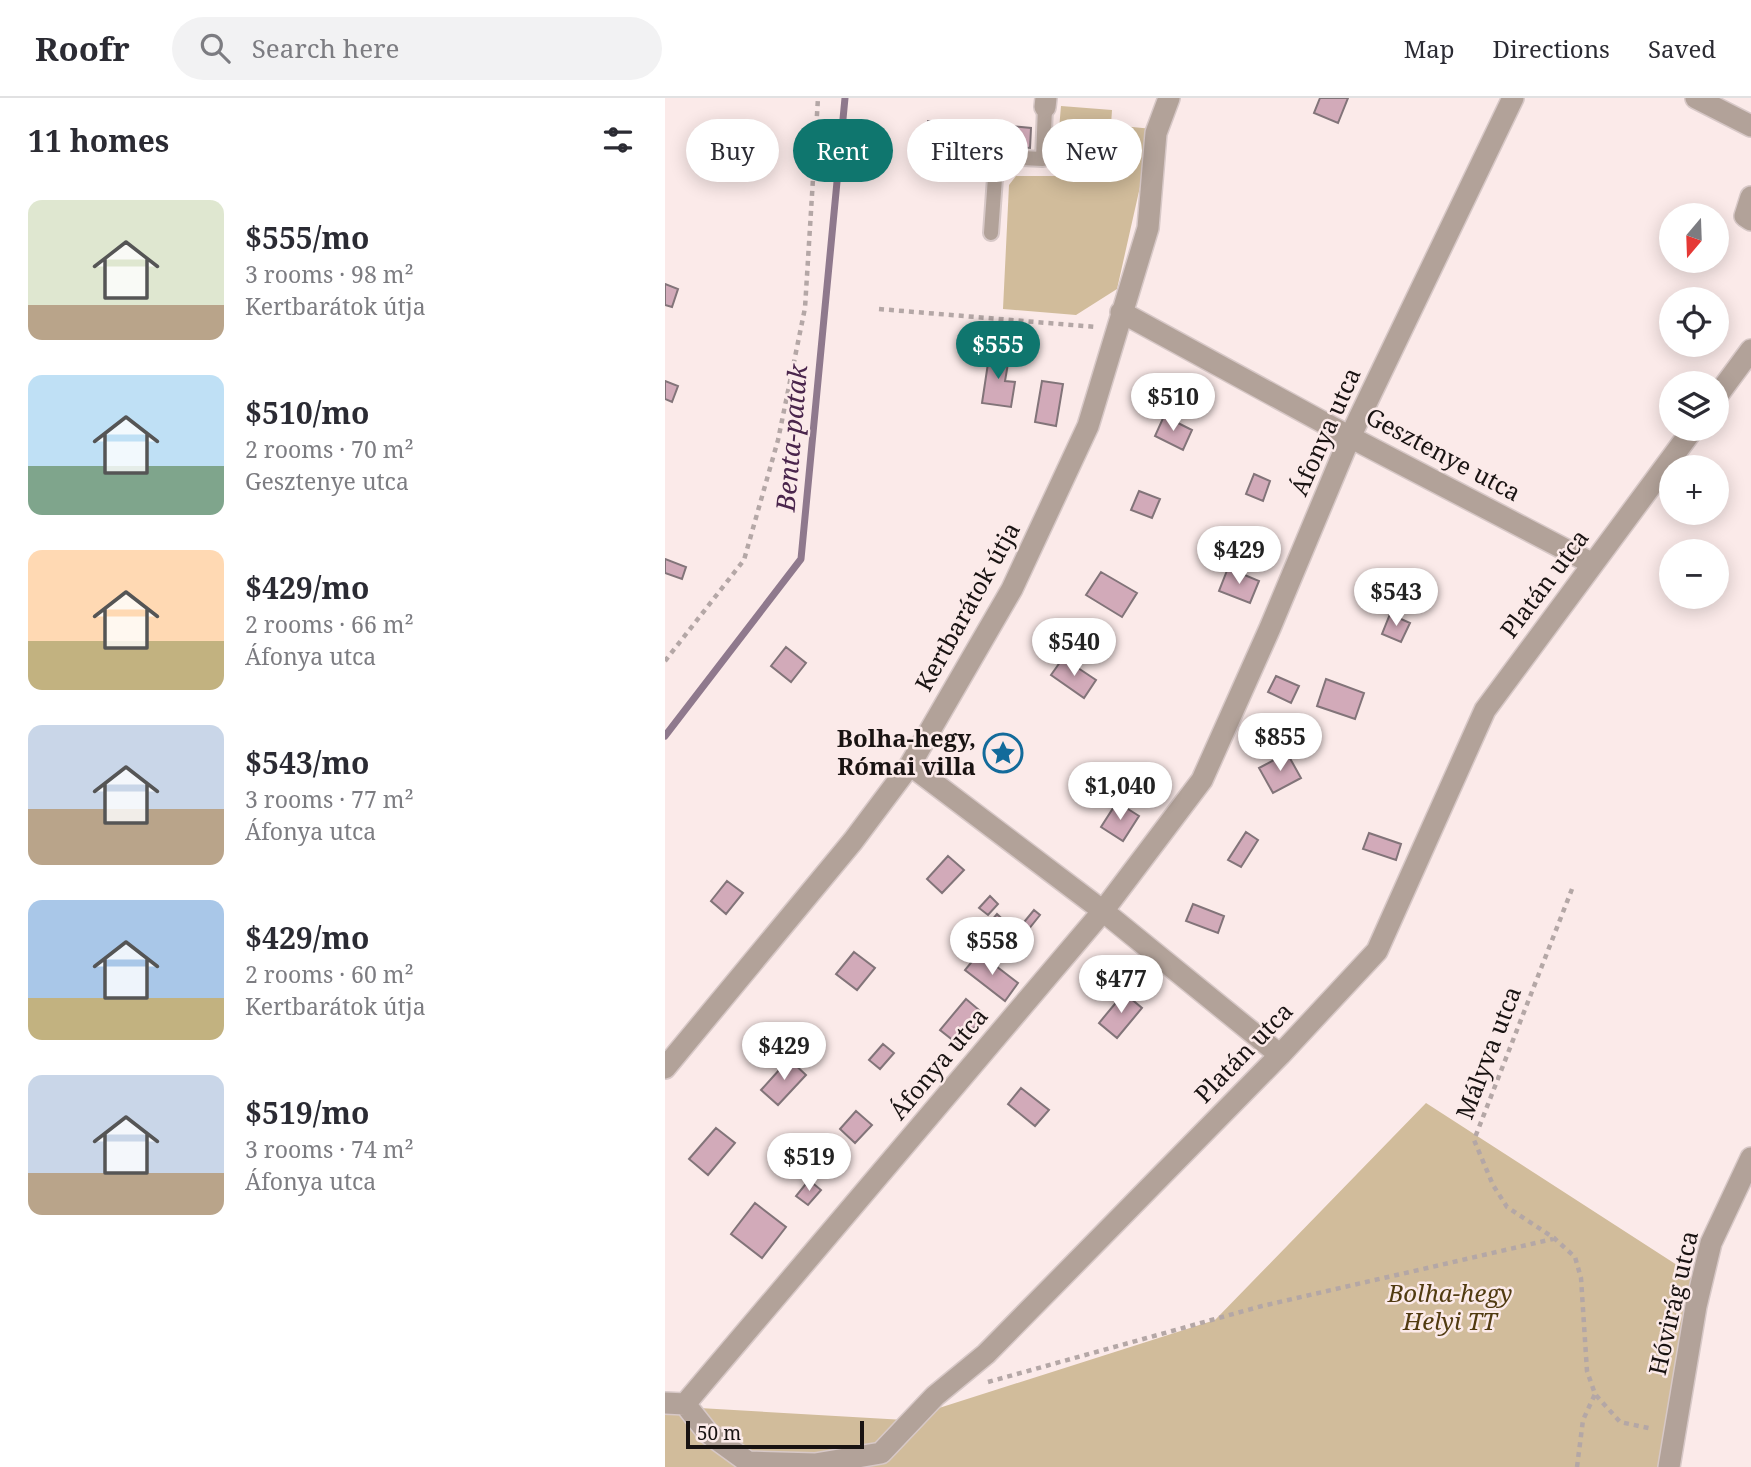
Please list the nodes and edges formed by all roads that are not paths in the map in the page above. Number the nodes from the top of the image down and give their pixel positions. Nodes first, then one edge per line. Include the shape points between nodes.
1 (1169, 98) edge
2 (1513, 98) edge
3 (1696, 98) edge
4 (1046, 102) edge
5 (1751, 126) edge
6 (1751, 197) edge
7 (1751, 220) edge
8 (991, 233) dead end
9 (1120, 320) junction
10 (1751, 350) edge
11 (1729, 380) edge
12 (1350, 437) junction
13 (1684, 441) edge
14 (1593, 564) junction
15 (910, 765) junction
16 (1103, 911) junction
17 (1280, 1055) junction
18 (665, 1068) edge
19 (1751, 1158) edge
20 (675, 1404) edge
21 (1668, 1467) edge

1 - 9 street, Kertbarátok útja via 1156,133 1148,228
2 - 12 street, Áfonya utca
3 - 5 street
4 - 8 lane via 1042,159 1000,157 996,164
6 - 7 street via 1745,216
9 - 12 street, Gesztenye utca
9 - 15 street, Kertbarátok útja via 1088,426 1060,490 1012,589
10 - 11 street
12 - 14 street, Gesztenye utca
12 - 16 street, Áfonya utca via 1202,780
13 - 14 street, Platán utca
14 - 17 street, Platán utca via 1485,710 1377,951
15 - 16 street
15 - 18 street, Kertbarátok útja
16 - 17 street
16 - 20 street, Áfonya utca
17 - 20 street, Platán utca via 986,1354 935,1396 881,1453 815,1464 748,1462
19 - 21 street, Hóvirág utca via 1711,1243

